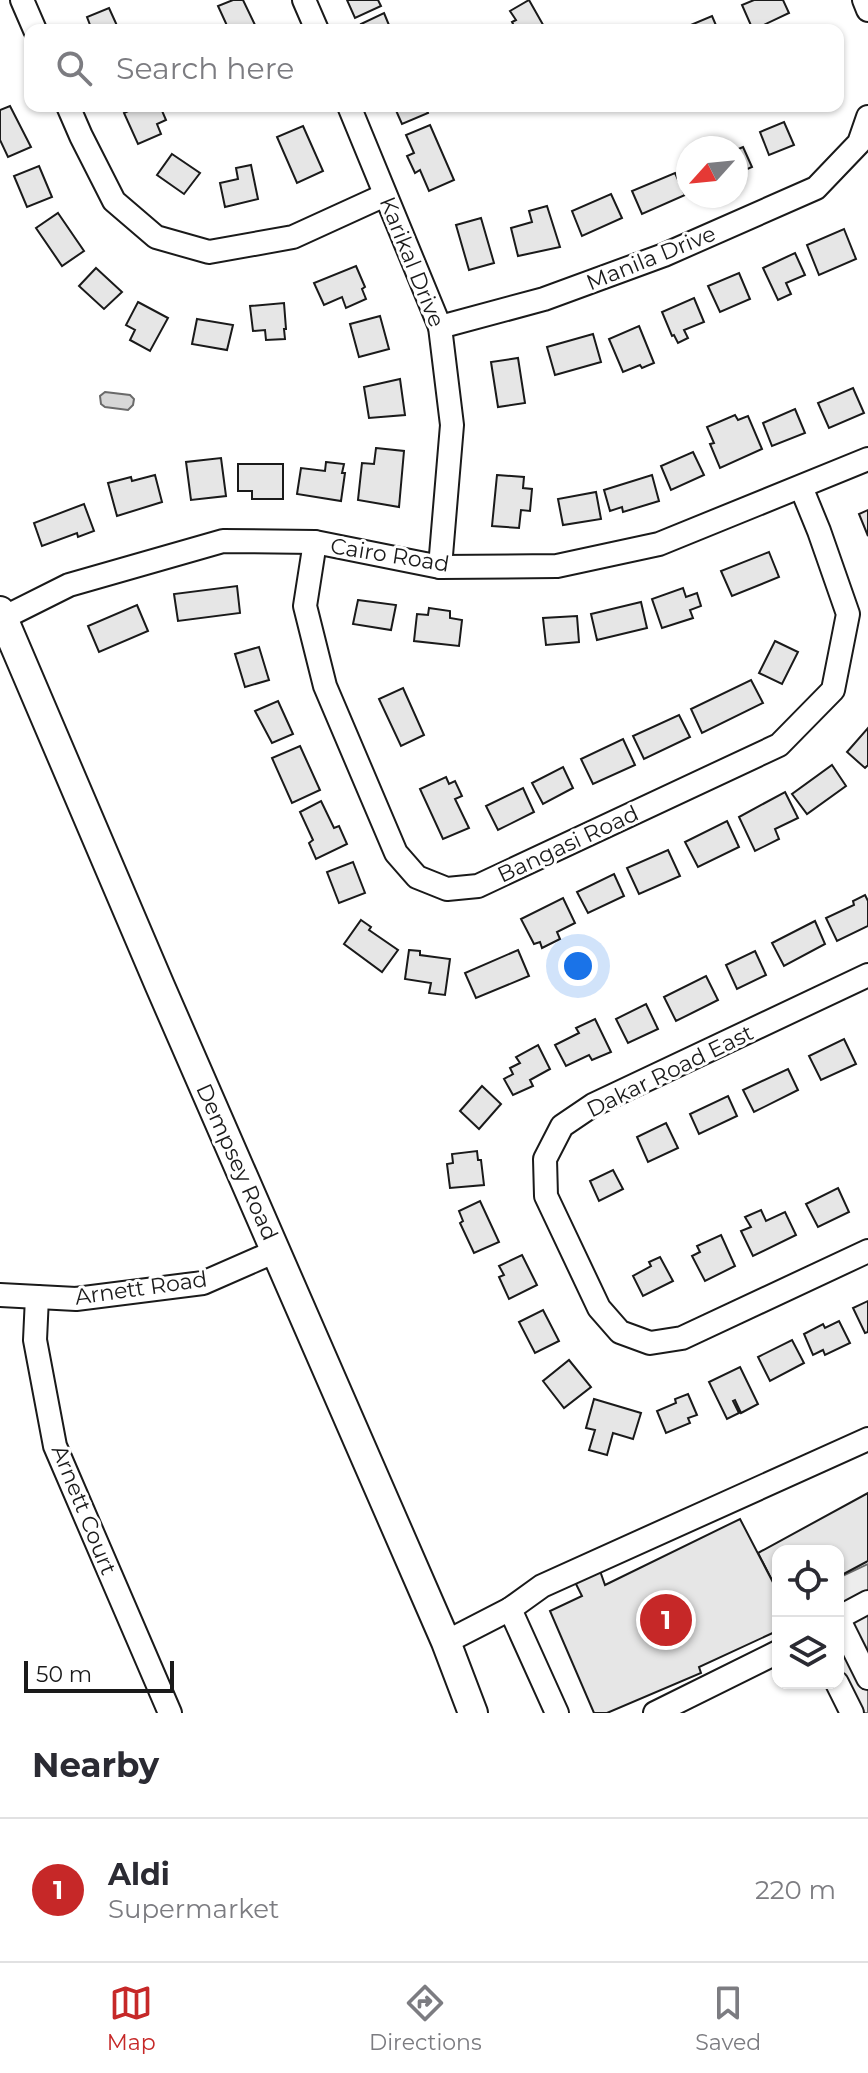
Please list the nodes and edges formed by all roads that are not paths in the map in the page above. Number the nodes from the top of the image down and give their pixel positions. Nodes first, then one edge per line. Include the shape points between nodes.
1 (22, 0) edge
2 (304, 0) edge
3 (864, 0) edge
4 (868, 10) edge
5 (32, 24) edge
6 (314, 24) edge
7 (71, 112) edge
8 (351, 112) edge
9 (868, 117) edge
10 (385, 195) junction
11 (440, 327) junction
12 (868, 459) edge
13 (801, 487) junction
14 (315, 542) junction
15 (440, 567) junction
16 (1, 614) edge
17 (868, 975) edge
18 (276, 1251) junction
19 (868, 1251) edge
20 (0, 1295) edge
21 (37, 1297) junction
22 (868, 1439) edge
23 (868, 1602) edge
24 (510, 1609) junction
25 (840, 1617) edge
26 (844, 1630) edge
27 (446, 1642) junction
28 (772, 1655) edge
29 (868, 1678) edge
30 (840, 1689) edge
31 (170, 1713) edge
32 (473, 1713) edge
33 (557, 1713) edge
34 (655, 1713) edge
35 (852, 1713) edge

1 - 5 street
2 - 6 street
3 - 4 street
7 - 10 street via 114,201 156,237 209,252 293,237
8 - 10 street, Karikal Drive
9 - 11 street, Manila Drive via 859,143 816,188 664,255 544,299
10 - 11 street, Karikal Drive
11 - 15 street, Karikal Drive via 452,425
12 - 13 street, Cairo Road
13 - 14 street, Bangasi Road via 848,614 833,690 779,745 478,886 447,889 417,877 396,853 325,686 305,606
13 - 15 street, Cairo Road via 644,548 557,566
14 - 15 street, Cairo Road
14 - 16 street, Cairo Road via 223,541 69,585
16 - 18 main road, Dempsey Road
17 - 19 street, Dakar Road East via 593,1105 562,1126 545,1159 546,1196 599,1308 620,1332 650,1343 682,1338
18 - 21 street, Arnett Road via 203,1283 76,1299
18 - 27 main road, Dempsey Road
20 - 21 street, Arnett Road
21 - 31 street, Arnett Court via 35,1340 55,1446
22 - 24 street via 542,1586
23 - 25 street
24 - 27 street
24 - 33 street
26 - 29 street
27 - 32 main road, Dempsey Road
28 - 34 street
30 - 35 street

